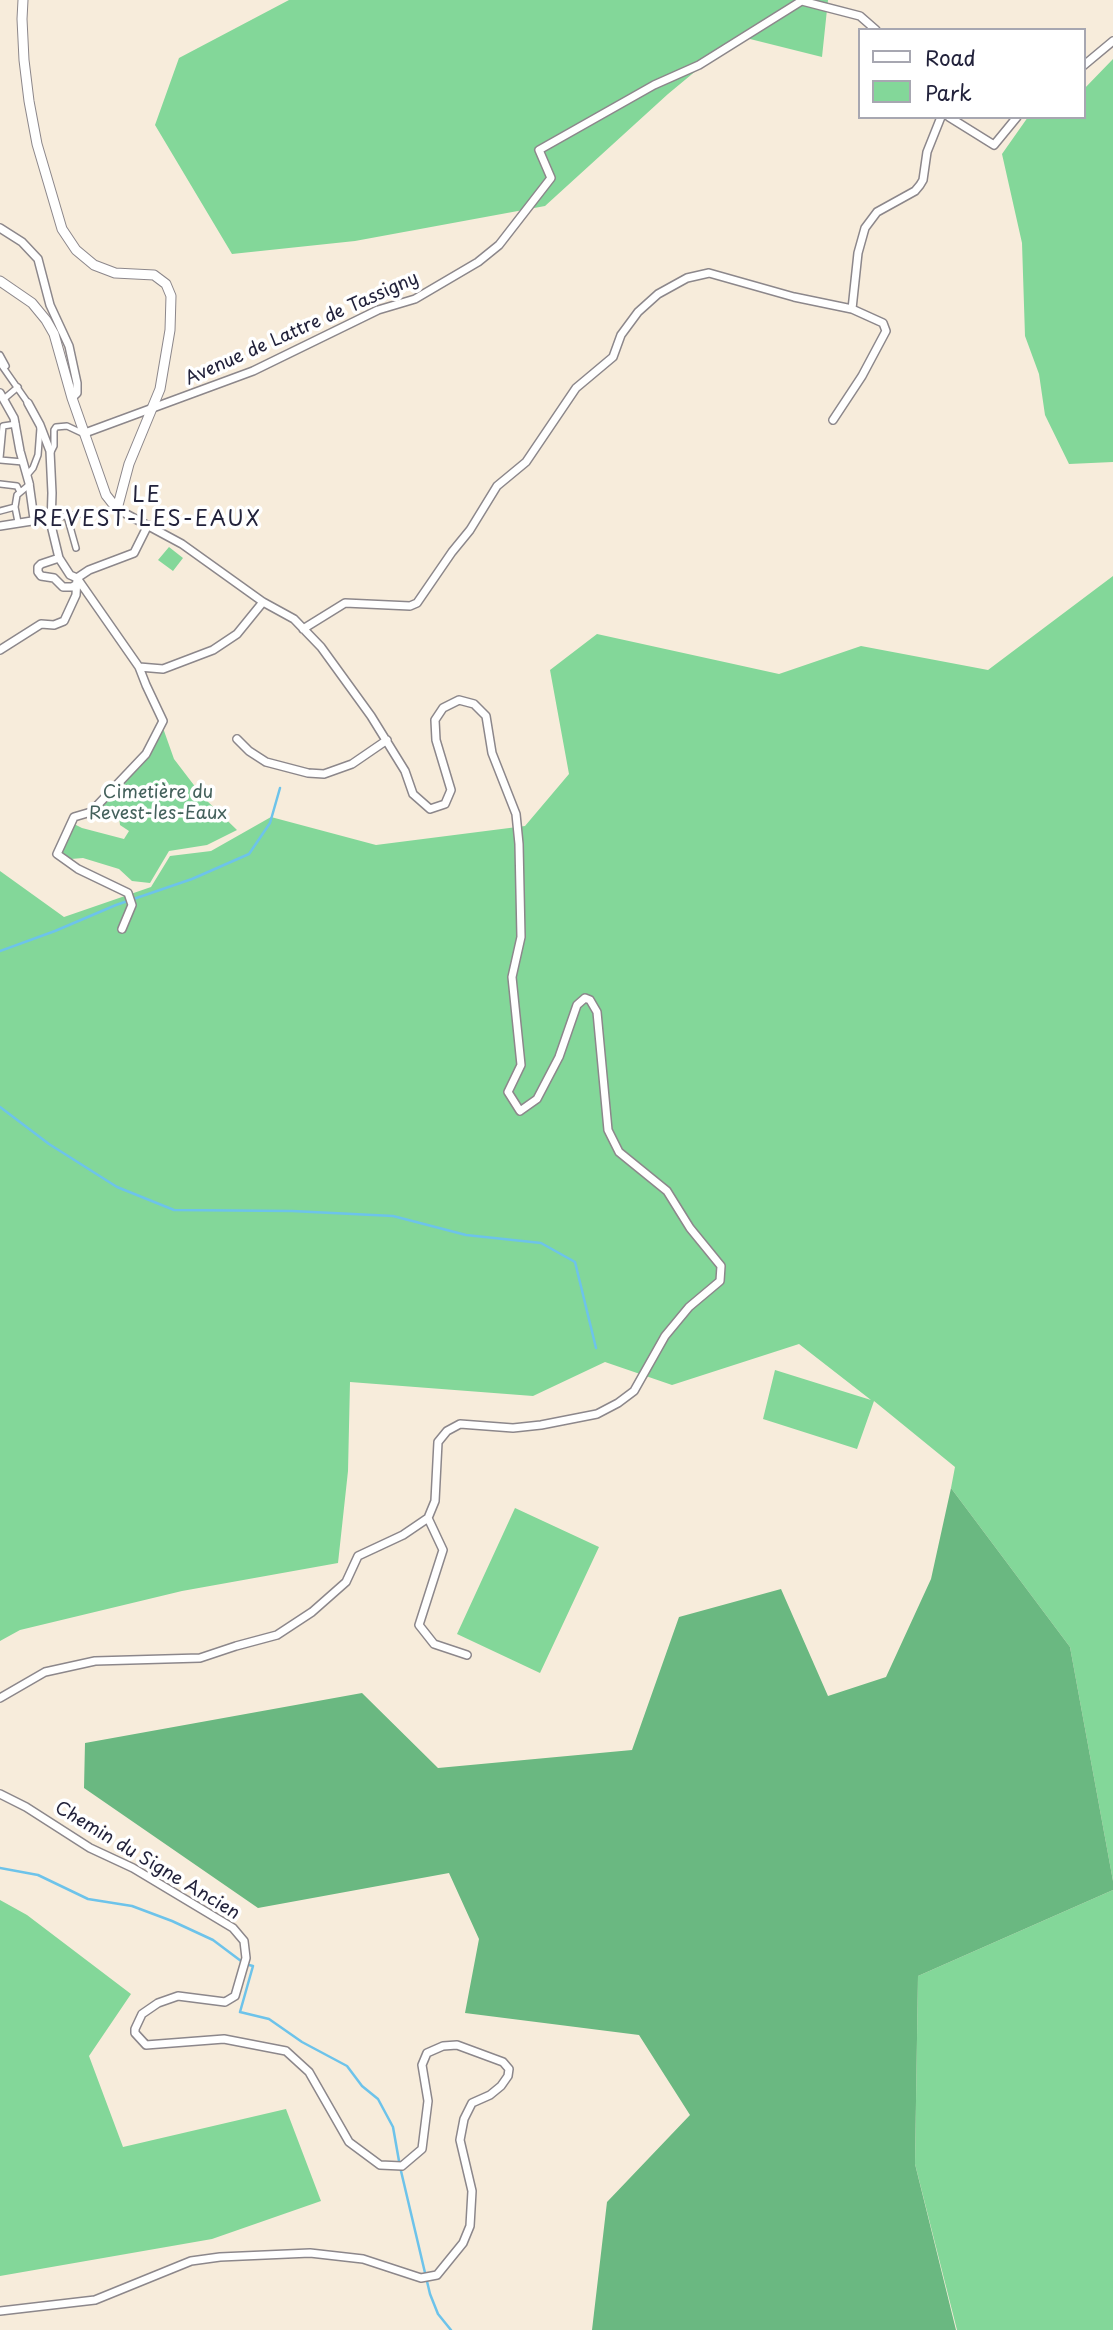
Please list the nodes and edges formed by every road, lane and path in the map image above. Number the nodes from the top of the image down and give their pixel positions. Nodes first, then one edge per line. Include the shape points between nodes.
1 (23, 0) edge
2 (803, 0) edge
3 (875, 28) edge
4 (1113, 41) edge
5 (1085, 64) edge
6 (940, 119) edge
7 (952, 119) edge
8 (1015, 119) edge
9 (0, 228) edge
10 (0, 281) edge
11 (852, 309) junction
12 (0, 355) edge
13 (0, 363) edge
14 (9, 379) junction
15 (18, 387) junction
16 (2, 395) edge
17 (72, 398) junction
18 (28, 403) joint
19 (151, 410) junction
20 (833, 420) dead end
21 (16, 424) junction
22 (40, 425) junction
23 (2, 426) edge
24 (86, 434) junction
25 (51, 452) junction
26 (0, 459) edge
27 (23, 462) junction
28 (28, 480) junction
29 (0, 484) edge
30 (20, 492) junction
31 (15, 507) junction
32 (117, 509) junction
33 (0, 511) edge
34 (67, 516) junction
35 (51, 518) junction
36 (34, 519) junction
37 (18, 522) junction
38 (148, 524) junction
39 (0, 526) edge
40 (76, 548) dead end
41 (59, 558) junction
42 (77, 581) junction
43 (263, 602) junction
44 (303, 629) junction
45 (0, 650) edge
46 (139, 667) junction
47 (237, 739) dead end
48 (387, 740) junction
49 (122, 929) dead end
50 (428, 1518) junction
51 (467, 1655) dead end
52 (0, 1698) edge
53 (0, 1794) edge
54 (0, 2311) edge

1 - 19 street via 29,101 62,229 94,265 115,273 154,275 170,290 170,330 160,389
2 - 3 street via 860,16
2 - 19 street, Avenue de Lattre de Tassigny via 699,65 539,150 551,178 499,245 478,262 415,299 378,310 253,372
4 - 5 street
6 - 11 street via 927,152 923,180 915,191 877,212 865,228
7 - 8 street via 994,145
9 - 17 street via 38,259 50,305 69,346 77,383
10 - 17 street via 26,298 50,326
11 - 20 street via 883,323 886,331
11 - 44 street via 709,273 687,278 658,294 621,335 613,357 576,388 526,462 497,486 417,603 345,603
12 - 14 street
13 - 14 street
14 - 15 street
15 - 16 street
15 - 18 street
16 - 21 street
17 - 24 street
18 - 22 street
19 - 24 street
19 - 32 street
21 - 23 street
21 - 27 street
22 - 25 street
22 - 28 street via 38,455
23 - 26 street
24 - 25 street via 57,427
24 - 32 street via 106,495
25 - 35 street
26 - 27 street
27 - 28 street
28 - 30 street
28 - 36 street
29 - 30 street via 17,486
30 - 31 street
31 - 33 street
31 - 37 street
32 - 34 street
32 - 38 street
34 - 35 street
34 - 40 street
35 - 36 street
35 - 41 street
36 - 37 street
37 - 39 street
38 - 42 street via 134,553 89,570
38 - 43 street
41 - 42 street
41 - 42 street via 41,564 41,576 54,578 64,587
42 - 45 street via 64,621 41,624
42 - 46 street
43 - 44 street
43 - 46 street via 237,634 213,650 163,669
44 - 48 street
46 - 49 street via 163,721 146,754 91,812 74,817 57,853 128,894 132,905
47 - 48 street via 266,762 324,774 352,764
48 - 50 street via 413,794 430,809 445,804 451,790 435,720 443,708 459,700 474,704 486,716 492,753 516,814 521,937 512,978 521,1065 509,1092 520,1111 537,1099 577,1004 590,1000 597,1012 608,1130 619,1152 667,1191 722,1270 720,1282 688,1307 665,1336 634,1391 618,1403 597,1414 541,1425 460,1424 447,1431 438,1442 435,1501
50 - 51 street via 443,1550 419,1625 434,1644
50 - 52 street via 358,1556 346,1581 278,1635 200,1658 95,1661 45,1672
53 - 54 street, Chemin du Signe Ancien via 156,1881 233,1928 244,1941 246,1958 235,1996 225,2002 178,1996 159,2003 142,2014 135,2029 146,2045 224,2039 286,2050 309,2072 349,2142 380,2165 402,2166 422,2149 428,2101 422,2065 427,2053 457,2045 503,2062 509,2069 501,2086 472,2103 464,2119 460,2140 472,2192 470,2226 438,2275 421,2278 363,2259 310,2253 220,2257 191,2261 94,2300

